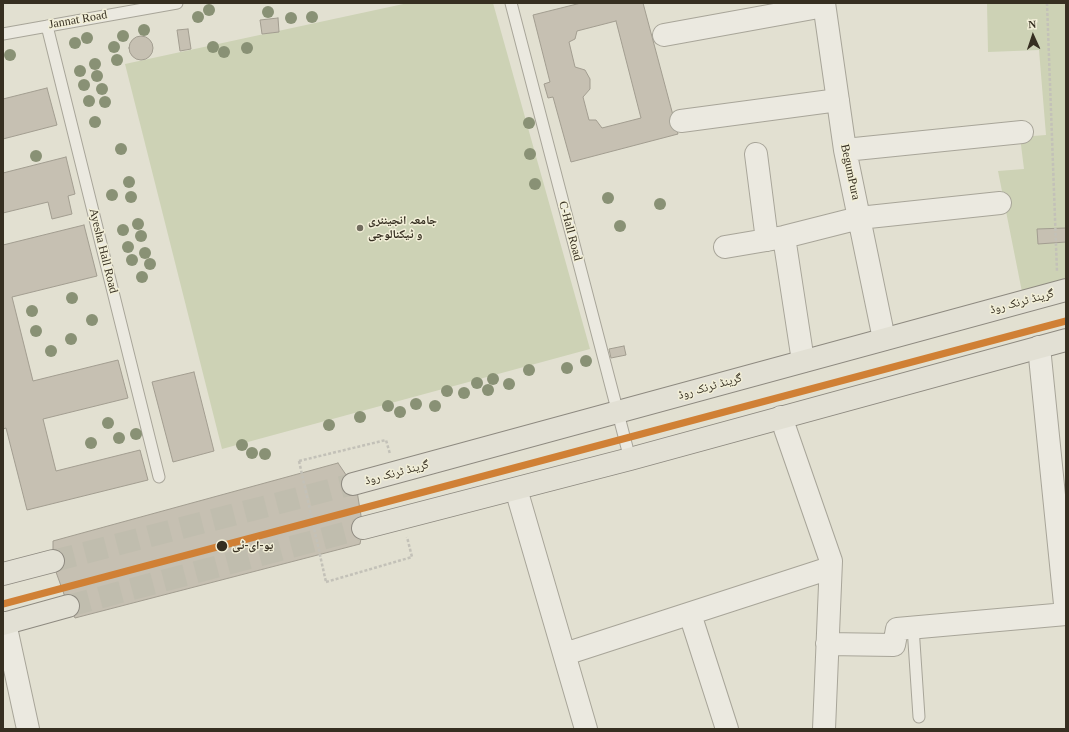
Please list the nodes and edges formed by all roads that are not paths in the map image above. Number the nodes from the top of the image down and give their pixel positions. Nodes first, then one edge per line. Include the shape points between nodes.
1 (177, 3) edge
2 (511, 3) edge
3 (824, 5) edge
4 (47, 26) junction
5 (3, 34) edge
6 (664, 35) dead end
7 (838, 100) junction
8 (681, 121) dead end
9 (1022, 132) dead end
10 (844, 150) junction
11 (756, 154) dead end
12 (1000, 203) dead end
13 (860, 218) junction
14 (776, 239) junction
15 (726, 247) dead end
16 (1062, 292) edge
17 (884, 339) junction
18 (1066, 340) edge
19 (1039, 347) junction
20 (803, 361) junction
21 (618, 413) junction
22 (781, 417) junction
23 (630, 459) junction
24 (159, 477) dead end
25 (353, 484) tunnel mouth
26 (516, 489) junction
27 (363, 528) tunnel mouth
28 (1063, 550) edge
29 (53, 561) tunnel mouth
30 (830, 568) junction
31 (3, 574) edge
32 (68, 606) tunnel mouth
33 (690, 614) junction
34 (4, 624) edge
35 (913, 627) junction
36 (827, 644) junction
37 (565, 654) junction
38 (919, 717) dead end
39 (28, 729) edge
40 (586, 729) edge
41 (727, 729) edge
42 (824, 729) edge

1 - 4 lane, Jannat Road
2 - 21 lane, C-Hall Road
3 - 6 street
3 - 7 street, BegumPura
4 - 5 lane, Jannat Road
4 - 24 lane, Ayesha Hall Road
7 - 8 street
7 - 10 street, BegumPura
9 - 10 street
10 - 13 street, BegumPura
11 - 14 street
12 - 13 street
13 - 14 street
13 - 17 street, BegumPura
14 - 15 street
14 - 20 street
16 - 17 main road, گرینڈ ٹرنک روڈ
17 - 20 main road, گرینڈ ٹرنک روڈ
18 - 19 main road
19 - 22 main road
19 - 28 street
20 - 21 main road, گرینڈ ٹرنک روڈ
21 - 23 lane, C-Hall Road
21 - 25 main road, گرینڈ ٹرنک روڈ
22 - 23 main road
22 - 30 street via 831,561
23 - 26 main road
26 - 27 main road
26 - 37 street
28 - 35 street via 1066,614
29 - 31 main road
30 - 33 street
30 - 36 street
32 - 34 main road
33 - 37 street
33 - 41 street
34 - 39 street
35 - 36 street via 897,629 894,645
35 - 38 lane
36 - 42 street
37 - 40 street

